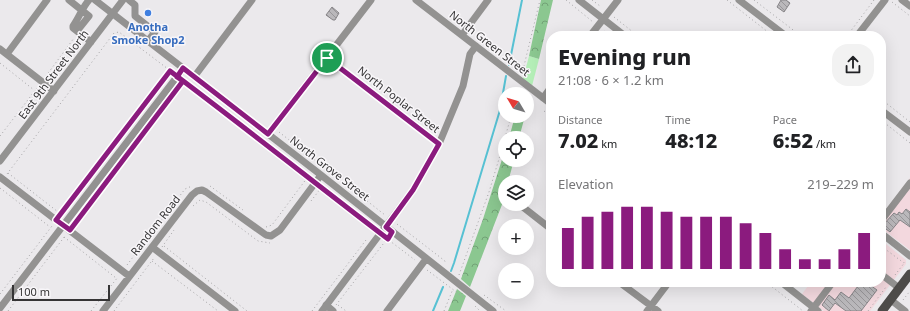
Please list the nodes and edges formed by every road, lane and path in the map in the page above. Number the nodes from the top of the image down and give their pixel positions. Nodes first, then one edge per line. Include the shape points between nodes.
1 (48, 0) edge
2 (69, 0) edge
3 (89, 0) edge
4 (95, 0) edge
5 (123, 0) edge
6 (129, 0) edge
7 (252, 0) edge
8 (371, 0) edge
9 (416, 0) edge
10 (488, 0) edge
11 (540, 0) edge
12 (566, 0) edge
13 (579, 0) edge
14 (592, 0) edge
15 (618, 0) edge
16 (727, 0) edge
17 (739, 0) edge
18 (754, 0) edge
19 (874, 0) edge
20 (885, 0) edge
21 (889, 0) edge
22 (902, 0) edge
23 (600, 6) dead end
24 (910, 6) edge
25 (82, 11) junction
26 (112, 14) junction
27 (910, 16) edge
28 (614, 17) dead end
29 (603, 19) junction
30 (590, 20) dead end
31 (594, 31) edge
32 (619, 31) edge
33 (632, 31) edge
34 (767, 31) edge
35 (779, 31) edge
36 (794, 31) edge
37 (851, 31) edge
38 (861, 31) edge
39 (462, 35) junction
40 (148, 41) junction
41 (91, 42) junction
42 (476, 46) junction
43 (0, 49) edge
44 (7, 54) junction
45 (327, 58) junction
46 (0, 63) edge
47 (183, 68) junction
48 (170, 71) junction
49 (177, 77) junction
50 (194, 77) junction
51 (521, 81) junction
52 (519, 87) edge
53 (34, 91) dead end
54 (54, 91) junction
55 (174, 94) dead end
56 (546, 94) edge
57 (543, 98) junction
58 (546, 100) edge
59 (886, 103) edge
60 (886, 114) edge
61 (910, 122) edge
62 (886, 124) edge
63 (910, 132) edge
64 (268, 134) junction
65 (910, 143) edge
66 (439, 144) junction
67 (0, 161) edge
68 (498, 162) edge
69 (321, 175) junction
70 (308, 177) junction
71 (1, 178) edge
72 (315, 183) junction
73 (910, 183) edge
74 (197, 184) dead end
75 (205, 184) dead end
76 (322, 188) junction
77 (308, 205) dead end
78 (193, 206) dead end
79 (243, 209) dead end
80 (528, 211) edge
81 (886, 214) edge
82 (386, 215) dead end
83 (56, 220) junction
84 (63, 225) junction
85 (383, 225) junction
86 (398, 225) dead end
87 (546, 225) edge
88 (267, 227) dead end
89 (176, 228) dead end
90 (70, 230) junction
91 (392, 232) junction
92 (381, 234) junction
93 (886, 237) edge
94 (388, 239) junction
95 (366, 241) dead end
96 (274, 243) dead end
97 (163, 245) junction
98 (152, 247) junction
99 (886, 250) edge
100 (158, 252) junction
101 (910, 256) edge
102 (426, 259) junction
103 (152, 260) junction
104 (904, 264) dead end
105 (422, 265) junction
106 (122, 271) junction
107 (910, 274) edge
108 (129, 276) junction
109 (886, 278) edge
110 (456, 282) junction
111 (625, 287) edge
112 (665, 287) edge
113 (772, 287) edge
114 (787, 287) edge
115 (830, 287) edge
116 (899, 288) junction
117 (453, 290) junction
118 (0, 294) edge
119 (465, 297) dead end
120 (891, 300) junction
121 (475, 306) dead end
122 (0, 308) edge
123 (324, 308) edge
124 (649, 308) edge
125 (105, 310) edge
126 (814, 310) edge
127 (8, 311) edge
128 (91, 311) edge
129 (114, 311) edge
130 (218, 311) edge
131 (235, 311) edge
132 (247, 311) edge
133 (312, 311) edge
134 (333, 311) edge
135 (346, 311) edge
136 (387, 311) edge
137 (444, 311) edge
138 (480, 311) edge
139 (493, 311) edge
140 (658, 311) edge
141 (803, 311) edge
142 (882, 311) edge
143 (905, 311) edge

1 - 44 street
2 - 25 street
3 - 25 street
4 - 26 street, North Grove Street
5 - 26 street, East 9th Street North
6 - 40 street via 135,5 135,16 155,32
7 - 50 street
8 - 45 street
9 - 39 street, North Green Street
10 - 39 street
11 - 51 path
12 - 30 path
13 - 29 street
14 - 23 path
15 - 29 street
16 - 34 path
17 - 35 street
18 - 36 path
19 - 37 path
20 - 38 street
21 - 27 path
22 - 24 street
25 - 41 street via 73,28
26 - 40 street, North Grove Street
26 - 41 street, East 9th Street North
28 - 33 path
29 - 31 street
29 - 32 street
39 - 42 street, North Green Street
40 - 47 street, North Grove Street
41 - 54 street, East 9th Street North
42 - 51 street, North Green Street
42 - 66 street via 470,54 463,86
43 - 44 street
44 - 54 street
45 - 64 street
45 - 66 street, North Poplar Street
46 - 53 path
47 - 49 street
47 - 50 street, North Grove Street
48 - 49 path
48 - 71 path via 119,32 114,33
48 - 83 path
49 - 70 path
49 - 84 street
50 - 64 street, North Grove Street
51 - 52 path
51 - 57 street, North Green Street
54 - 67 street, East 9th Street North
55 - 90 path
56 - 57 street
57 - 58 street, North Green Street
59 - 61 path
60 - 63 street
62 - 65 path
64 - 69 street, North Grove Street
66 - 85 street via 413,190
68 - 110 path
69 - 72 street, Random Road
69 - 85 street, North Grove Street
70 - 72 path
70 - 88 path via 272,225
71 - 83 street
72 - 76 path
72 - 98 street, Random Road via 280,230 271,236 206,192 197,191
73 - 81 street
74 - 106 path via 185,189
75 - 79 path
76 - 77 path
76 - 92 path
78 - 96 path via 200,200 206,202 258,241
80 - 87 street
82 - 85 path
83 - 84 street
83 - 118 path
84 - 90 street
84 - 122 street
85 - 91 street, North Grove Street
85 - 92 street
86 - 91 path
89 - 97 path
90 - 106 street
90 - 127 path
91 - 94 path
91 - 102 street, North Grove Street
92 - 94 path
92 - 123 street
93 - 101 street
94 - 105 path
94 - 135 path via 337,304
95 - 133 path
97 - 100 path
97 - 132 path
98 - 100 street
98 - 108 street, Random Road
99 - 104 path
100 - 103 path
100 - 131 street
102 - 105 street
102 - 110 street, North Grove Street
103 - 129 path
103 - 130 path
105 - 117 path
105 - 136 street
106 - 108 street
106 - 128 path
107 - 116 main road
108 - 125 street, Random Road
109 - 116 street
110 - 139 street, North Grove Street
111 - 124 street
112 - 124 street
113 - 141 path
114 - 126 street
115 - 126 street
116 - 120 main road
117 - 119 path
117 - 137 path
120 - 142 main road
120 - 143 street
121 - 138 path
123 - 134 street
124 - 140 street

